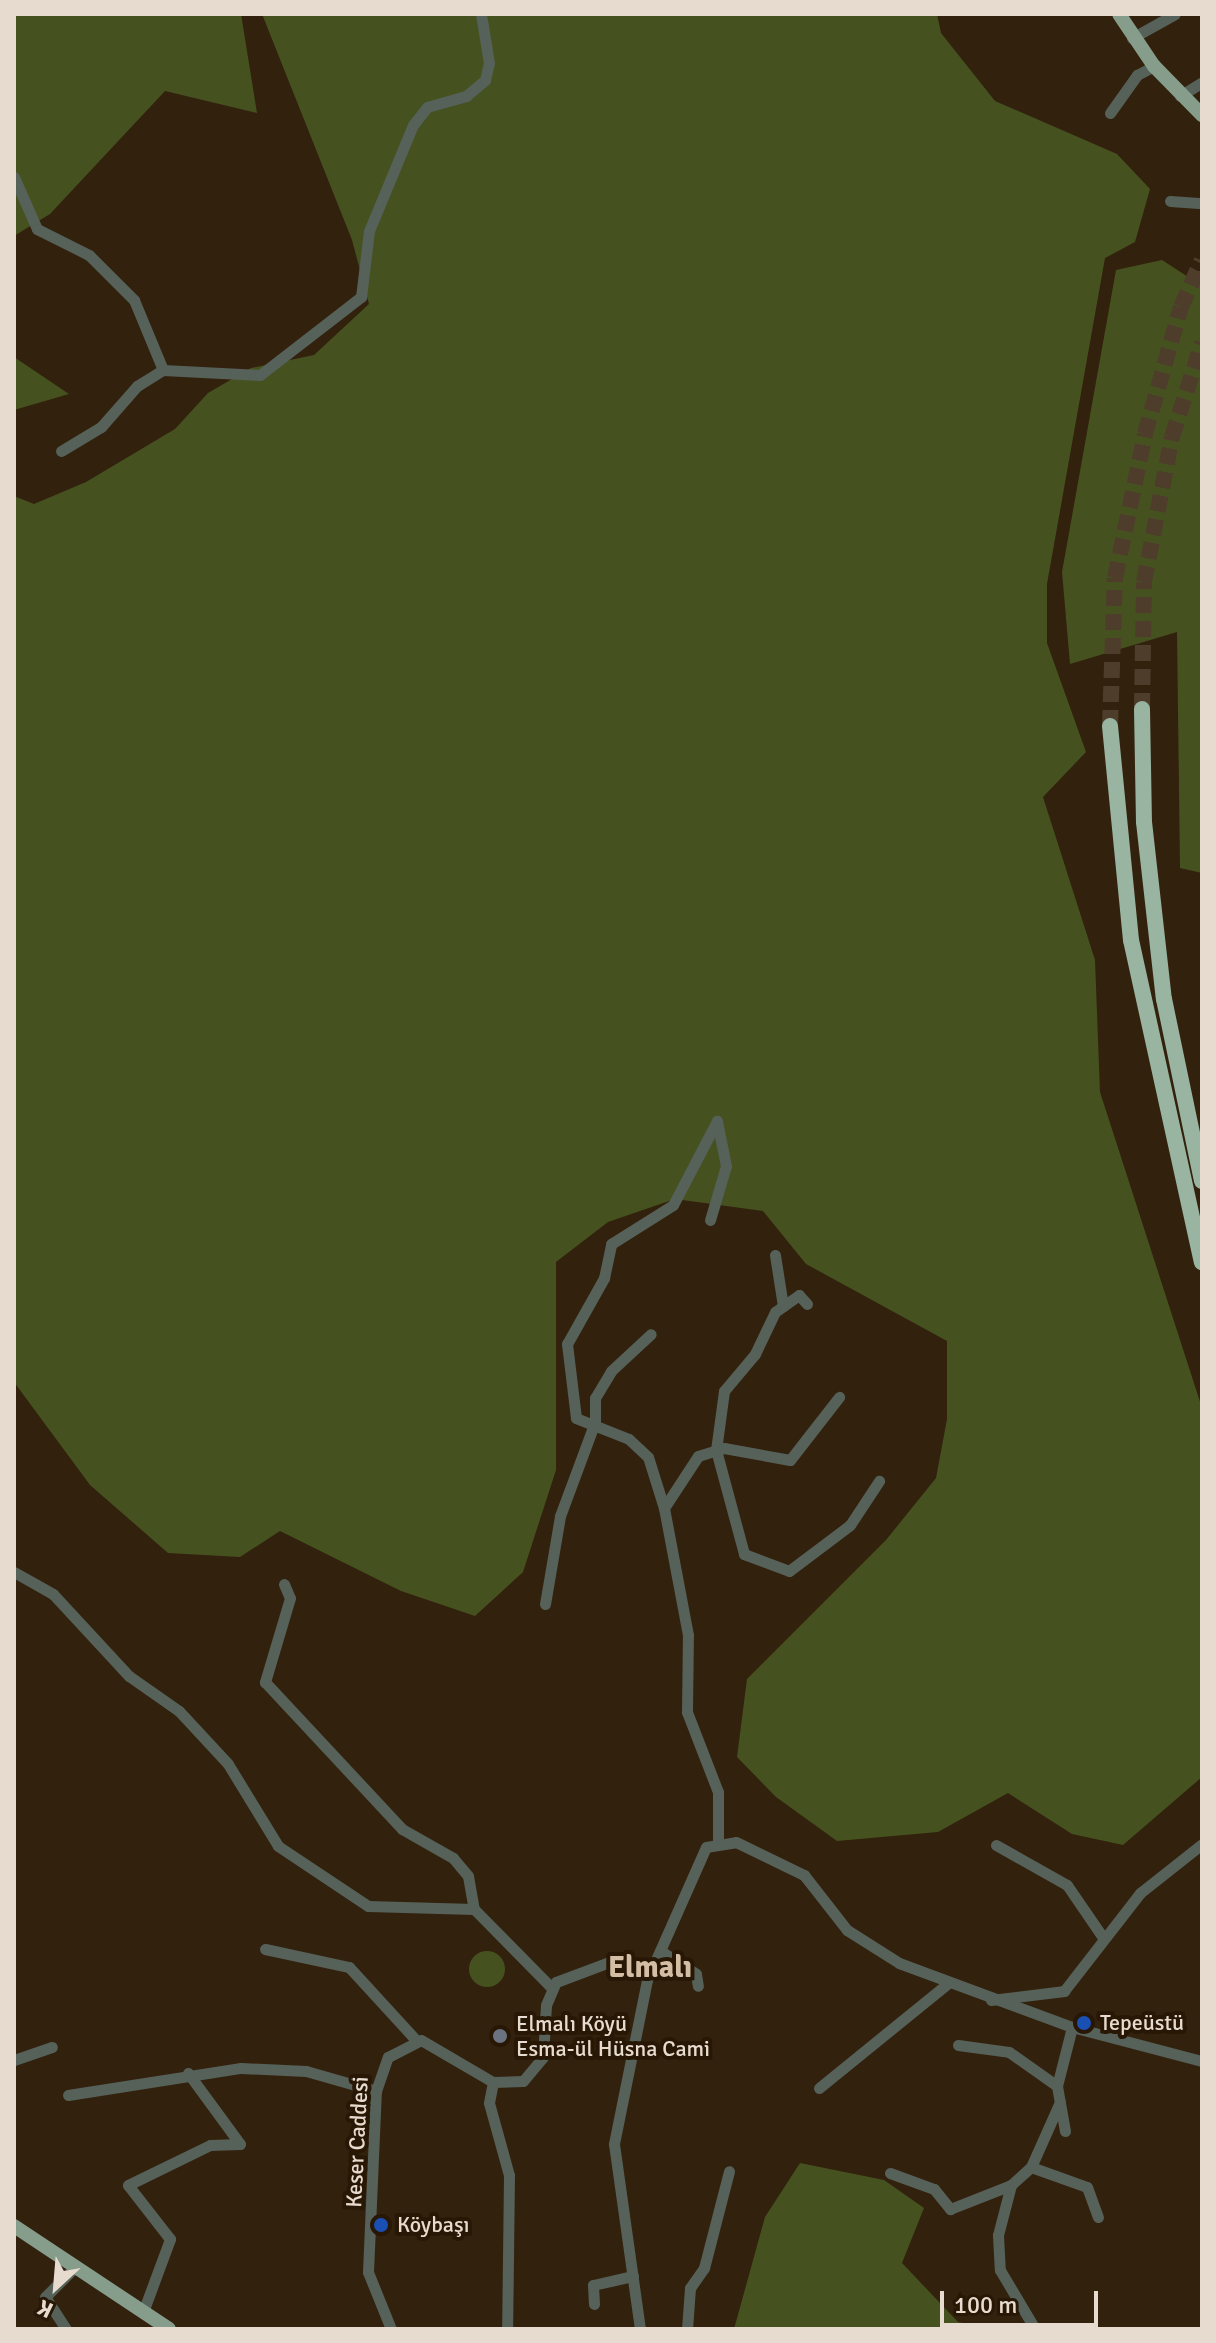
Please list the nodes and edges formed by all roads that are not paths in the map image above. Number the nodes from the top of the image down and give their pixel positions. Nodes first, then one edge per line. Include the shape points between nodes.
1 (481, 14) edge
2 (1119, 14) edge
3 (1175, 14) edge
4 (1132, 38) junction
5 (1154, 66) junction
6 (1202, 82) edge
7 (1180, 96) junction
8 (1110, 113) dead end
9 (1202, 115) edge
10 (14, 177) edge
11 (1170, 201) dead end
12 (1202, 203) edge
13 (163, 370) junction
14 (61, 451) dead end
15 (1142, 709) tunnel mouth
16 (1110, 726) tunnel mouth
17 (1202, 1181) edge
18 (710, 1220) dead end
19 (775, 1255) dead end
20 (1202, 1262) edge
21 (807, 1304) dead end
22 (783, 1306) junction
23 (651, 1334) dead end
24 (839, 1397) dead end
25 (592, 1428) junction
26 (716, 1450) junction
27 (879, 1481) dead end
28 (664, 1508) junction
29 (17, 1578) edge
30 (284, 1584) dead end
31 (545, 1604) dead end
32 (718, 1840) junction
33 (1202, 1844) edge
34 (996, 1845) dead end
35 (474, 1909) junction
36 (1104, 1939) junction
37 (265, 1949) dead end
38 (664, 1953) junction
39 (647, 1980) junction
40 (947, 1984) junction
41 (698, 1986) dead end
42 (552, 1988) junction
43 (991, 2000) junction
44 (1072, 2027) junction
45 (415, 2039) junction
46 (958, 2045) dead end
47 (52, 2047) dead end
48 (14, 2060) edge
49 (1202, 2061) edge
50 (188, 2073) junction
51 (493, 2082) junction
52 (1057, 2086) junction
53 (819, 2088) dead end
54 (376, 2091) junction
55 (68, 2095) dead end
56 (1060, 2102) junction
57 (1065, 2131) dead end
58 (1031, 2167) junction
59 (729, 2171) dead end
60 (890, 2173) dead end
61 (1011, 2185) junction
62 (1098, 2217) dead end
63 (14, 2226) edge
64 (75, 2267) junction
65 (633, 2276) junction
66 (594, 2304) dead end
67 (143, 2312) junction
68 (66, 2329) edge
69 (169, 2329) edge
70 (391, 2329) edge
71 (507, 2329) edge
72 (640, 2329) edge
73 (687, 2329) edge
74 (1035, 2329) edge

1 - 13 street via 485,80 466,96 427,107 413,125 369,231 356,305 260,375
2 - 4 main road
3 - 4 street
4 - 5 main road
5 - 7 main road
5 - 8 street via 1137,75
6 - 7 street
7 - 9 main road
10 - 13 street via 37,229 89,255 134,300
11 - 12 street
13 - 14 street via 137,386 101,427
15 - 17 highway via 1144,822 1164,999
16 - 20 highway via 1131,940
18 - 25 street via 726,1166 717,1121 673,1205 611,1244 604,1278 571,1332 567,1388 576,1418
19 - 22 street
21 - 22 street via 799,1295
22 - 26 street via 724,1391
23 - 25 street via 602,1382
24 - 26 street via 790,1460
25 - 28 street via 629,1439 648,1457
25 - 31 street via 560,1516
26 - 27 street via 744,1554 770,1568 789,1571 850,1525
26 - 28 street via 686,1468
28 - 32 street via 688,1635 687,1712 718,1792
29 - 35 street via 53,1594 129,1676 179,1711 228,1764 278,1846 368,1906
30 - 35 street via 290,1598 265,1682 402,1829 453,1858 468,1876
32 - 38 street via 706,1847
32 - 40 street via 762,1849 804,1875 847,1930
33 - 36 street via 1140,1893
34 - 36 street via 1067,1885
35 - 42 street
36 - 43 street via 1064,1991
37 - 45 street via 349,1967
38 - 39 street
38 - 41 street via 696,1974
39 - 42 street via 635,1961 611,1958
39 - 65 street via 615,2130
40 - 43 street
40 - 53 street
42 - 51 street via 540,2064 523,2081
43 - 44 street
44 - 49 street
44 - 52 street
45 - 51 street
45 - 54 street, Keser Caddesi via 388,2057
46 - 52 street via 1009,2052
47 - 48 street
50 - 54 street via 282,2068
50 - 55 street
50 - 67 street via 240,2144 210,2145 128,2185 170,2239
51 - 71 street via 489,2103 509,2175
52 - 56 street
54 - 70 street, Keser Caddesi via 368,2272
56 - 57 street
56 - 58 street
58 - 61 street
58 - 62 street via 1087,2187
59 - 73 street via 704,2268 690,2288
60 - 61 street via 934,2189 950,2209
61 - 74 street via 998,2235 1000,2270
63 - 64 main road
64 - 67 main road
64 - 68 street via 45,2297
65 - 66 street via 593,2285
65 - 72 street
67 - 69 main road

